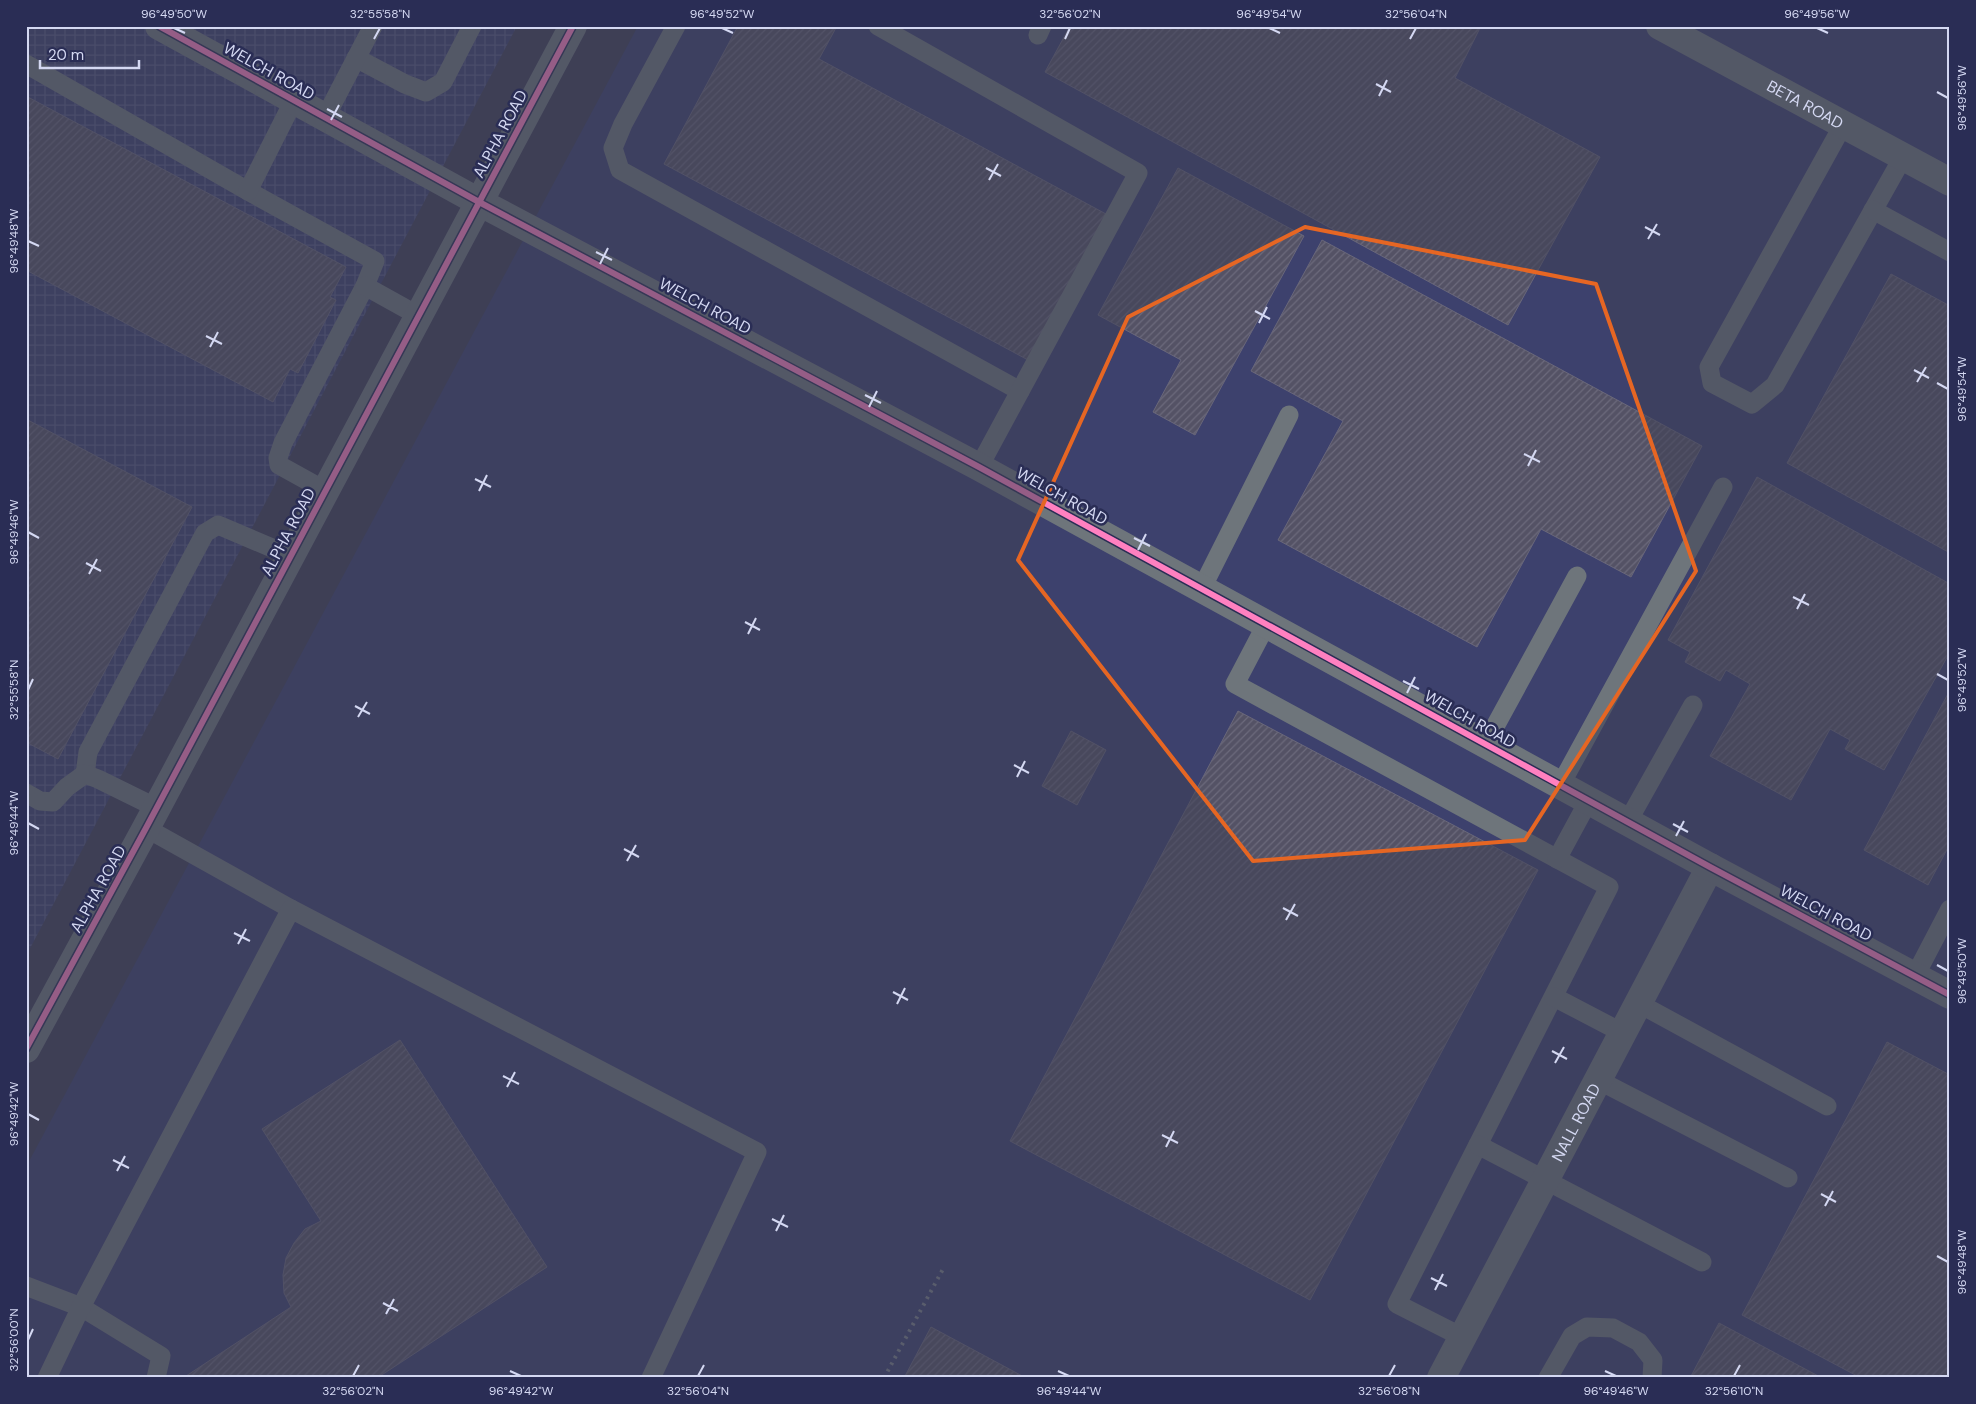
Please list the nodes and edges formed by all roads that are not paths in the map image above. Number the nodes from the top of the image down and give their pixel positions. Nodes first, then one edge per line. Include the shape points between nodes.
1 (159, 26) edge
2 (374, 26) edge
3 (472, 26) edge
4 (573, 26) edge
5 (676, 26) edge
6 (878, 26) edge
7 (1660, 26) edge
8 (356, 58) junction
9 (26, 64) edge
10 (294, 100) junction
11 (325, 118) junction
12 (1843, 125) junction
13 (1903, 157) junction
14 (1950, 182) edge
15 (248, 191) junction
16 (479, 202) junction
17 (1873, 210) junction
18 (1950, 252) edge
19 (365, 286) junction
20 (418, 316) junction
21 (1020, 391) junction
22 (1289, 415) dead end
23 (979, 467) junction
24 (1723, 487) dead end
25 (326, 491) junction
26 (291, 556) junction
27 (1577, 576) dead end
28 (1202, 588) junction
29 (1267, 623) junction
30 (1692, 705) dead end
31 (1486, 744) junction
32 (85, 774) junction
33 (1561, 784) junction
34 (26, 793) edge
35 (1588, 800) junction
36 (152, 818) junction
37 (1628, 822) junction
38 (1557, 859) junction
39 (1710, 867) junction
40 (291, 909) junction
41 (1950, 909) edge
42 (1915, 976) junction
43 (1950, 995) edge
44 (1554, 996) junction
45 (1638, 1003) junction
46 (1623, 1033) junction
47 (26, 1049) edge
48 (1598, 1080) junction
49 (1827, 1106) dead end
50 (1478, 1145) junction
51 (1788, 1178) dead end
52 (1545, 1181) junction
53 (1702, 1262) dead end
54 (26, 1286) edge
55 (80, 1307) junction
56 (1462, 1337) junction
57 (46, 1378) edge
58 (156, 1378) edge
59 (651, 1378) edge
60 (1441, 1378) edge
61 (1548, 1378) edge
62 (1652, 1378) edge

1 - 10 street, WELCH ROAD
2 - 8 lane
3 - 8 lane via 443,82 426,92
4 - 16 street, ALPHA ROAD
5 - 21 lane via 613,148 620,170
6 - 21 lane via 1138,173
7 - 12 street, BETA ROAD
8 - 11 lane
9 - 15 lane
10 - 11 street, WELCH ROAD
10 - 15 lane
11 - 16 street, WELCH ROAD
12 - 13 street, BETA ROAD
12 - 17 lane via 1709,366 1712,383 1752,404 1774,385
13 - 14 street, BETA ROAD
13 - 17 lane
15 - 19 lane via 375,261
16 - 20 street, ALPHA ROAD
16 - 23 street, WELCH ROAD
17 - 18 lane
19 - 20 lane
19 - 25 lane via 278,458 280,465
20 - 25 street, ALPHA ROAD
21 - 23 lane
22 - 28 lane
23 - 28 street, WELCH ROAD
24 - 33 lane
25 - 26 street, ALPHA ROAD
26 - 32 lane via 218,525 205,533 88,752
26 - 36 street, ALPHA ROAD
27 - 31 lane
28 - 29 street, WELCH ROAD
29 - 31 street, WELCH ROAD
29 - 38 lane via 1234,684
30 - 37 lane
31 - 33 street, WELCH ROAD
32 - 34 lane via 53,802 40,801
32 - 36 lane via 98,778
33 - 35 street, WELCH ROAD
35 - 37 street, WELCH ROAD
35 - 38 lane
36 - 40 lane
36 - 47 street, ALPHA ROAD
37 - 39 street, WELCH ROAD
38 - 44 lane via 1609,887
39 - 42 street, WELCH ROAD
39 - 45 street, NALL ROAD
40 - 55 lane
40 - 59 lane via 757,1152
41 - 42 lane
42 - 43 street, WELCH ROAD
44 - 46 lane
44 - 50 lane
45 - 46 street, NALL ROAD
45 - 49 lane
46 - 48 street, NALL ROAD
48 - 51 lane
48 - 52 street, NALL ROAD
50 - 52 lane
50 - 56 lane via 1397,1304
52 - 53 lane
52 - 56 street, NALL ROAD
54 - 55 lane
55 - 57 lane
55 - 58 lane via 162,1356
56 - 60 street, NALL ROAD
61 - 62 lane via 1572,1336 1587,1327 1613,1328 1639,1342 1653,1360

